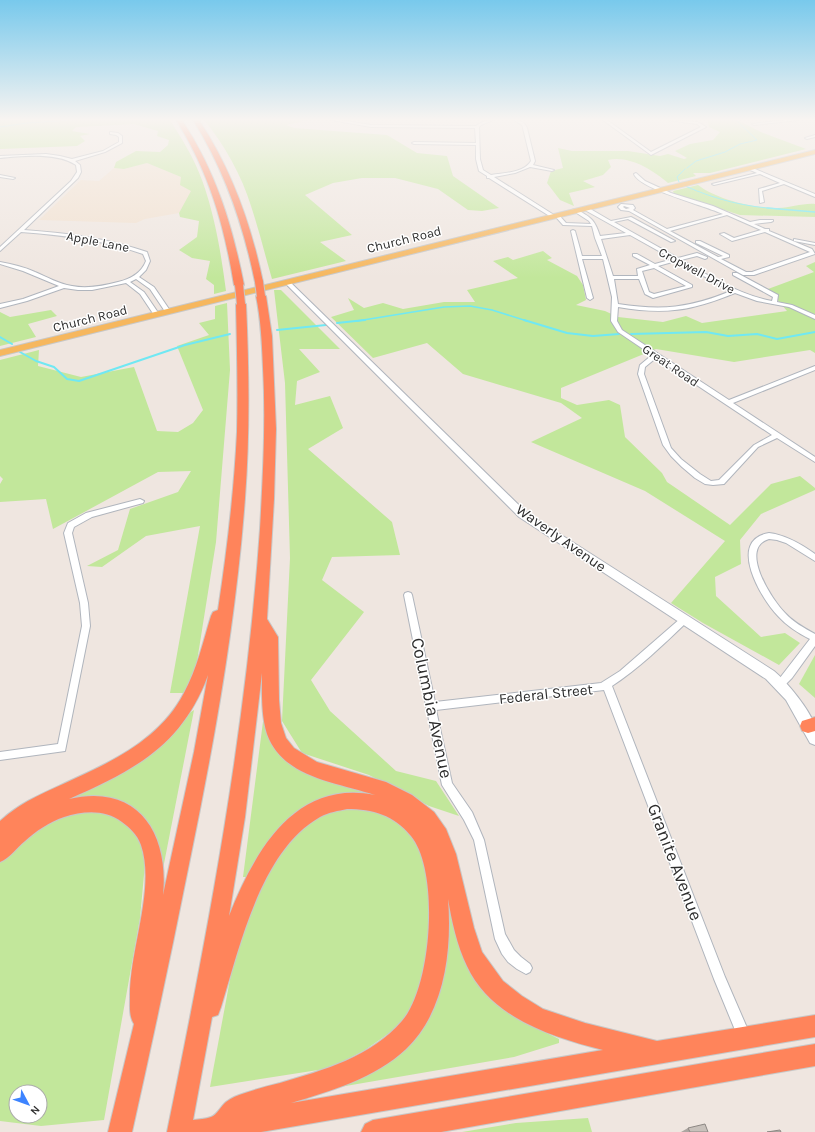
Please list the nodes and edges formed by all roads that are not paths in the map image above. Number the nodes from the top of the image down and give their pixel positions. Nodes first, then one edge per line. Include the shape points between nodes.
1 (80, 173) edge
2 (208, 173) edge
3 (226, 173) edge
4 (482, 173) edge
5 (507, 173) edge
6 (729, 173) edge
7 (762, 173) joint
8 (636, 174) dead end
9 (0, 176) edge
10 (488, 177) junction
11 (13, 178) dead end
12 (784, 183) junction
13 (714, 184) dead end
14 (660, 189) junction
15 (815, 196) edge
16 (762, 202) dead end
17 (585, 208) junction
18 (574, 210) junction
19 (630, 210) dead end
20 (727, 214) junction
21 (555, 215) junction
22 (771, 221) dead end
23 (610, 222) junction
24 (748, 224) junction
25 (594, 225) junction
26 (767, 230) junction
27 (20, 231) junction
28 (573, 231) dead end
29 (666, 231) junction
30 (630, 234) junction
31 (722, 234) dead end
32 (597, 238) junction
33 (790, 241) junction
34 (698, 242) dead end
35 (815, 244) edge
36 (0, 250) edge
37 (697, 254) junction
38 (636, 255) dead end
39 (580, 257) junction
40 (605, 258) junction
41 (677, 259) junction
42 (717, 259) junction
43 (0, 263) edge
44 (654, 265) junction
45 (136, 277) junction
46 (610, 277) junction
47 (641, 278) junction
48 (126, 281) junction
49 (287, 282) junction
50 (63, 286) junction
51 (736, 291) junction
52 (590, 298) dead end
53 (774, 303) junction
54 (616, 304) junction
55 (0, 306) edge
56 (168, 312) junction
57 (156, 314) junction
58 (815, 317) edge
59 (0, 354) edge
60 (656, 355) junction
61 (815, 368) edge
62 (728, 403) junction
63 (777, 435) junction
64 (815, 460) edge
65 (140, 501) dead end
66 (815, 558) edge
67 (233, 564) junction
68 (408, 595) dead end
69 (684, 620) junction
70 (260, 621) junction
71 (815, 638) edge
72 (781, 683) junction
73 (608, 685) junction
74 (432, 706) junction
75 (813, 730) edge
76 (0, 756) edge
77 (0, 833) edge
78 (0, 853) edge
79 (526, 968) dead end
80 (815, 1026) edge
81 (745, 1038) junction
82 (140, 1046) junction
83 (658, 1053) junction
84 (815, 1055) edge
85 (193, 1061) junction
86 (219, 1127) junction
87 (120, 1132) edge
88 (179, 1132) edge
89 (194, 1132) edge
90 (373, 1132) edge

1 - 27 street
2 - 67 highway, bridge via 217,194 231,243 241,304 244,430
3 - 70 highway via 249,234 260,289 267,346 270,413 268,519
4 - 10 street
5 - 10 street
6 - 14 main road, Church Road
7 - 12 street
7 - 13 street
8 - 14 street via 642,181
9 - 11 street
10 - 21 street
12 - 15 street
12 - 16 street via 760,190
14 - 17 main road, Church Road
14 - 20 street
17 - 18 main road, Church Road
17 - 23 street, Cropwell Drive
18 - 21 main road, Church Road
18 - 25 street via 591,220
19 - 29 street
20 - 24 street
20 - 29 street
21 - 25 street via 565,224
21 - 49 main road, Church Road
22 - 24 street
23 - 30 street, Cropwell Drive
23 - 37 street via 629,218
24 - 26 street
25 - 32 street, Great Road
26 - 31 street via 734,240
26 - 33 street
27 - 36 street
27 - 45 street, Apple Lane via 56,233 135,248 145,253 148,260 146,267
28 - 39 street
29 - 42 street
30 - 32 street
30 - 41 street, Cropwell Drive
32 - 40 street, Great Road
33 - 35 street
33 - 42 street via 813,253 749,274
34 - 42 street via 727,256
37 - 41 street
37 - 53 street via 776,296
38 - 44 street
39 - 40 street
39 - 52 street
40 - 46 street, Great Road
41 - 44 street
41 - 51 street, Cropwell Drive
43 - 50 street via 27,270
44 - 47 street via 638,270
44 - 47 street via 690,286 653,296 647,293
45 - 48 street
45 - 56 street via 152,288
46 - 47 street
46 - 54 street, Great Road
48 - 50 street via 91,289
48 - 57 street via 144,295
49 - 56 main road, Church Road
49 - 69 street, Waverly Avenue via 523,515
50 - 55 street via 26,300
51 - 53 street, Cropwell Drive
51 - 54 street via 676,310 650,310
53 - 58 street, Cropwell Drive via 790,306
54 - 60 street, Great Road via 614,321 618,328
56 - 57 main road, Church Road
57 - 59 main road, Church Road
60 - 62 street, Great Road
60 - 63 street via 642,366 642,374 666,445 672,454 703,479 711,483 721,482 756,446
61 - 62 street
62 - 63 street, Great Road
63 - 64 street, Great Road
65 - 76 street via 88,515 77,520 68,533 84,603 86,626 62,748
66 - 71 street via 781,538 769,536 759,540 754,547 752,560 758,580 778,611 796,627
67 - 77 highway via 205,663 189,701 177,719 144,751 28,809
67 - 82 highway via 205,739
68 - 74 street, Columbia Avenue
69 - 72 street, Waverly Avenue
69 - 73 street, Federal Street
70 - 83 highway via 270,635 271,703 276,736 286,752 315,769 379,788 402,798 432,822 444,844 471,951 480,970 494,988 512,1004 533,1017 560,1027
70 - 85 highway via 253,692 230,848
71 - 72 street via 789,676
72 - 75 street, Waverly Avenue
73 - 74 street, Federal Street via 596,689
73 - 81 street, Granite Avenue
74 - 79 street, Columbia Avenue via 447,785 471,822 479,840 499,935 508,953
78 - 82 highway via 20,832 40,818 78,805 96,803 113,807 129,814 142,826 150,842 154,862 154,885 141,974
80 - 81 highway
81 - 83 highway
82 - 87 highway
83 - 86 highway
84 - 90 highway
85 - 86 highway via 244,905 266,861 292,827 314,810 350,800 381,804 409,820 427,844 436,876 438,899 433,978 425,1004 412,1027 396,1044 376,1059 328,1081 239,1107
85 - 88 highway
86 - 89 highway

